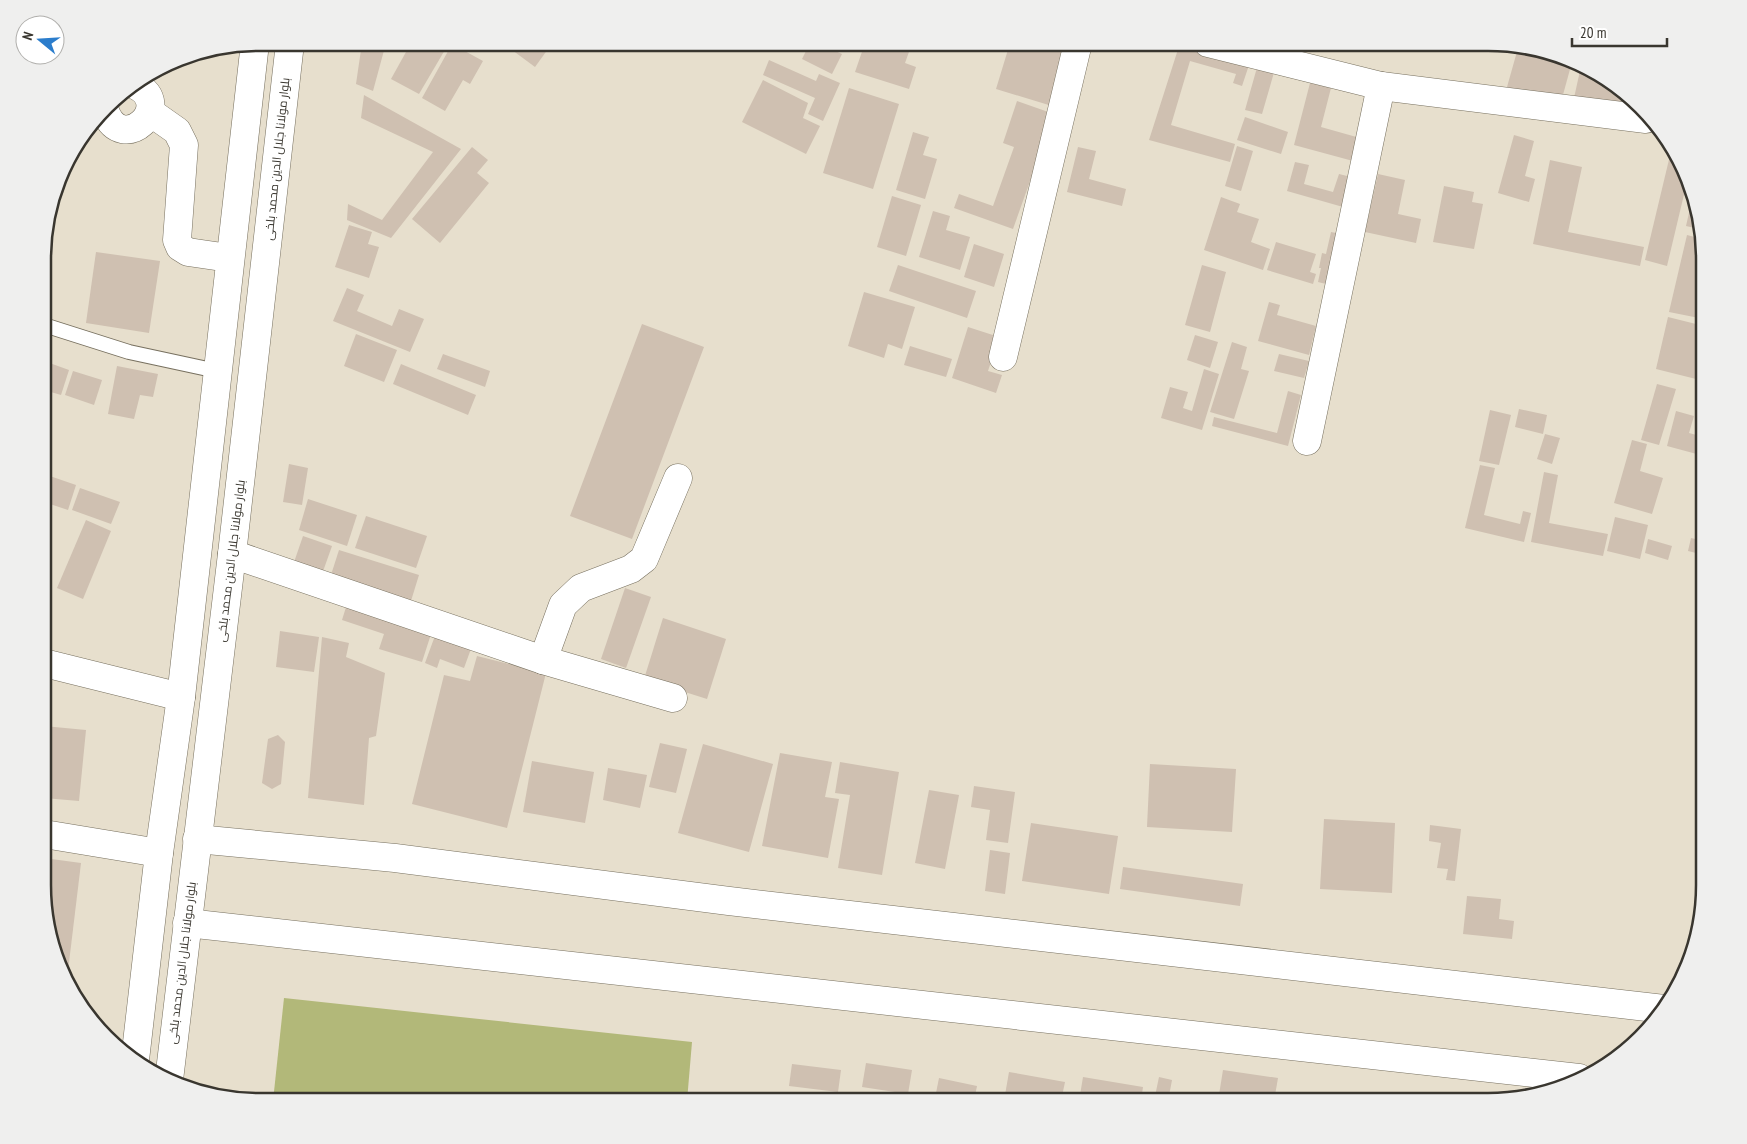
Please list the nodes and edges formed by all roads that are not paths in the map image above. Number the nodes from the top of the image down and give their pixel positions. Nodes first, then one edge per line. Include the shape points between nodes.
1 (254, 51) edge
2 (289, 51) edge
3 (1076, 51) edge
4 (1243, 51) edge
5 (1381, 86) junction
6 (142, 88) edge
7 (150, 112) junction
8 (107, 117) edge
9 (1641, 118) edge
10 (229, 258) junction
11 (51, 327) edge
12 (1003, 357) dead end
13 (217, 371) junction
14 (1307, 441) dead end
15 (678, 478) dead end
16 (232, 554) junction
17 (543, 660) junction
18 (51, 665) edge
19 (180, 697) junction
20 (673, 698) dead end
21 (51, 835) edge
22 (197, 839) junction
23 (159, 852) junction
24 (187, 923) junction
25 (1655, 1008) edge
26 (136, 1052) edge
27 (170, 1072) edge
28 (1560, 1080) edge
29 (1542, 1081) edge

1 - 10 street
2 - 16 street, بلوار مولانا جلال الدین محمد بلخی
3 - 12 street
4 - 5 street
5 - 9 street
5 - 14 street
6 - 7 street via 147,94
7 - 8 street via 146,120 131,129 122,129
7 - 10 street via 177,131 184,145 177,240 180,247 188,252
10 - 13 street
11 - 13 lane via 129,352
13 - 19 street
15 - 17 street via 644,559 631,569 581,588 563,605
16 - 17 street
16 - 22 street, بلوار مولانا جلال الدین محمد بلخی
17 - 20 street
18 - 19 street
19 - 23 street
21 - 23 street
22 - 24 street, بلوار مولانا جلال الدین محمد بلخی
22 - 25 street via 395,858 729,901
23 - 26 street
24 - 27 street, بلوار مولانا جلال الدین محمد بلخی
24 - 29 street
28 - 29 street

